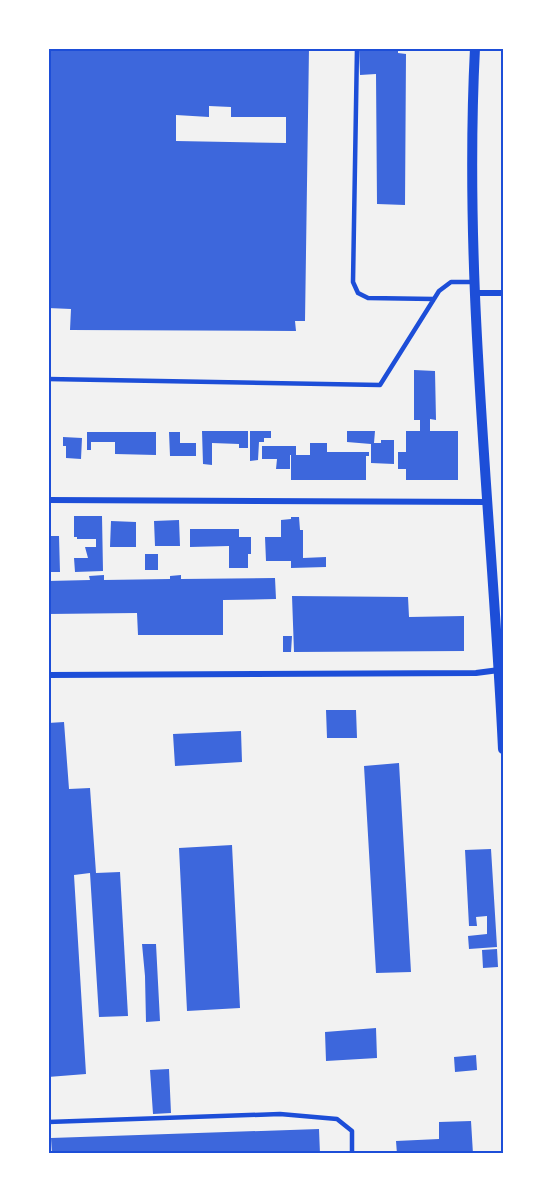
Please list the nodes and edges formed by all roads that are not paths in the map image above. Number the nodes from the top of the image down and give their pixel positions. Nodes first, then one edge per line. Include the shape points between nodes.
1 (357, 48) edge
2 (475, 48) edge
3 (475, 287) junction
4 (503, 292) edge
5 (434, 299) junction
6 (48, 379) edge
7 (48, 500) edge
8 (488, 502) junction
9 (501, 670) edge
10 (48, 675) edge
11 (503, 749) edge
12 (48, 1122) edge
13 (352, 1154) edge

1 - 5 lane via 354,282 358,293 368,298
2 - 3 street
3 - 4 street
3 - 5 lane via 451,282
3 - 8 street
5 - 6 lane via 380,385
7 - 8 street
8 - 9 street
9 - 10 street via 443,674
9 - 11 street
12 - 13 lane via 280,1114 337,1119 352,1131

